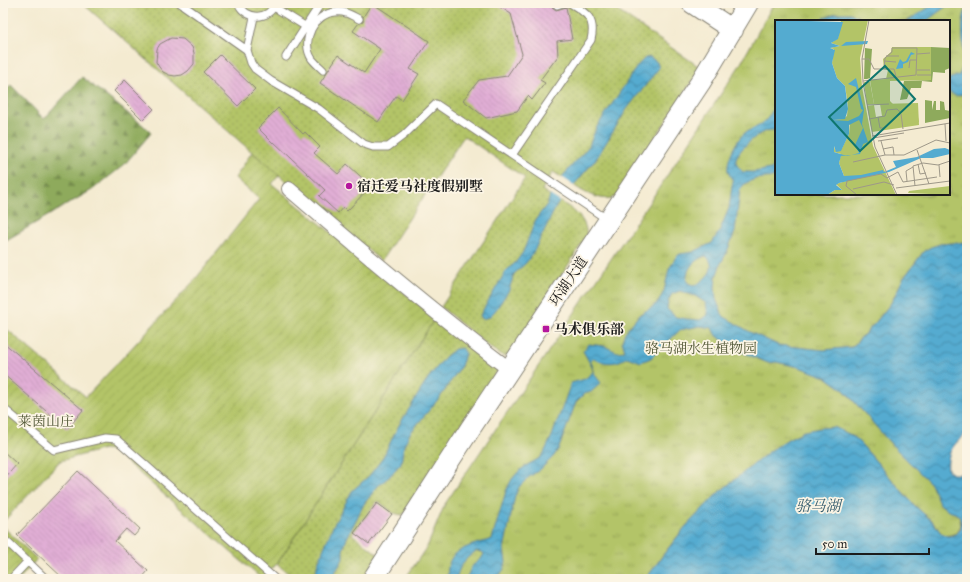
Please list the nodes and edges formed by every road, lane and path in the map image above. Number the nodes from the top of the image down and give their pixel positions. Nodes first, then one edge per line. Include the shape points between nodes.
1 (180, 3) edge
2 (238, 3) edge
3 (320, 3) edge
4 (570, 3) edge
5 (692, 3) edge
6 (744, 4) edge
7 (275, 5) edge
8 (254, 16) junction
9 (359, 19) dead end
10 (308, 28) junction
11 (733, 30) junction
12 (247, 50) junction
13 (286, 57) dead end
14 (323, 70) dead end
15 (512, 155) junction
16 (289, 189) dead end
17 (608, 220) junction
18 (510, 369) junction
19 (3, 408) edge
20 (3, 538) edge
21 (28, 561) junction
22 (11, 579) edge
23 (46, 579) edge
24 (275, 579) edge
25 (373, 579) edge

1 - 12 lane
2 - 8 lane via 244,12
3 - 10 lane
4 - 15 lane via 590,18 591,40
5 - 11 street
6 - 11 street, 环湖大道
7 - 8 lane via 265,15
7 - 10 lane
8 - 12 lane
9 - 10 lane via 349,13 335,12 320,18
10 - 13 lane
10 - 14 lane via 308,50 312,59
11 - 17 street, 环湖大道
12 - 15 lane via 251,63 261,74 319,109 364,144 388,147 436,104
15 - 17 lane
16 - 18 street via 397,282
17 - 18 street, 环湖大道
18 - 25 street, 环湖大道
19 - 24 lane via 54,450 105,438 116,438
20 - 21 lane
21 - 22 lane
21 - 23 lane

